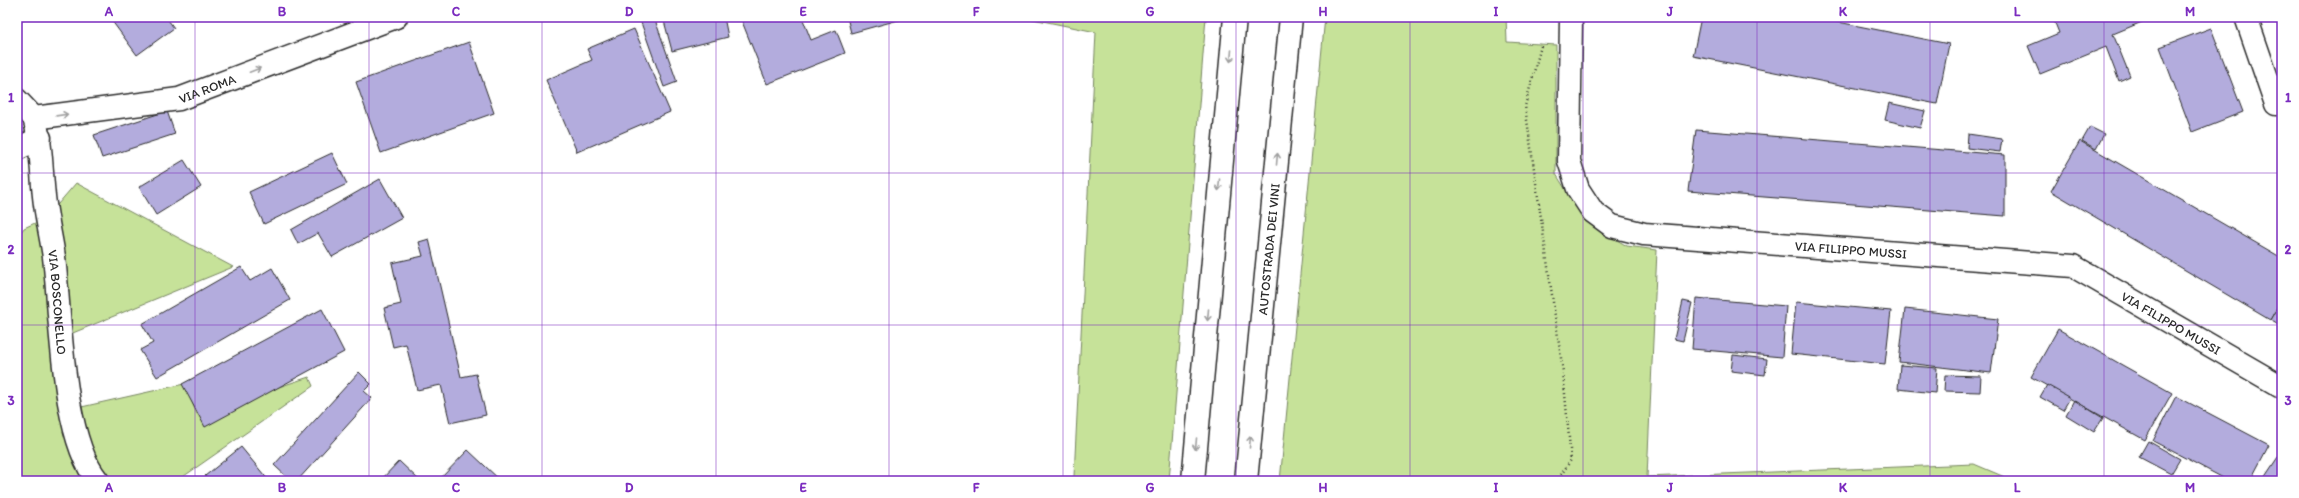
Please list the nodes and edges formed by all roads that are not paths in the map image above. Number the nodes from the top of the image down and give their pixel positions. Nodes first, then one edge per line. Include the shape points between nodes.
1 (396, 17) edge
2 (1235, 17) edge
3 (1291, 17) edge
4 (1571, 17) edge
5 (2246, 17) edge
6 (17, 100) edge
7 (2276, 104) dead end
8 (37, 128) junction
9 (17, 149) edge
10 (2282, 387) edge
11 (98, 481) edge
12 (1193, 481) edge
13 (1246, 481) edge

8 -> 1 main road, VIA ROMA via 179,99
2 -> 12 main road
13 -> 3 main road, AUTOSTRADA DEI VINI
4 - 10 main road, VIA FILIPPO MUSSI via 1570,161 1578,189 1593,212 1612,226 1644,234 2073,266
5 - 7 main road
6 - 8 main road
8 - 9 main road, VIA ROMA
8 - 11 main road, VIA BOSCONELLO via 44,199 54,256 69,405 79,444

